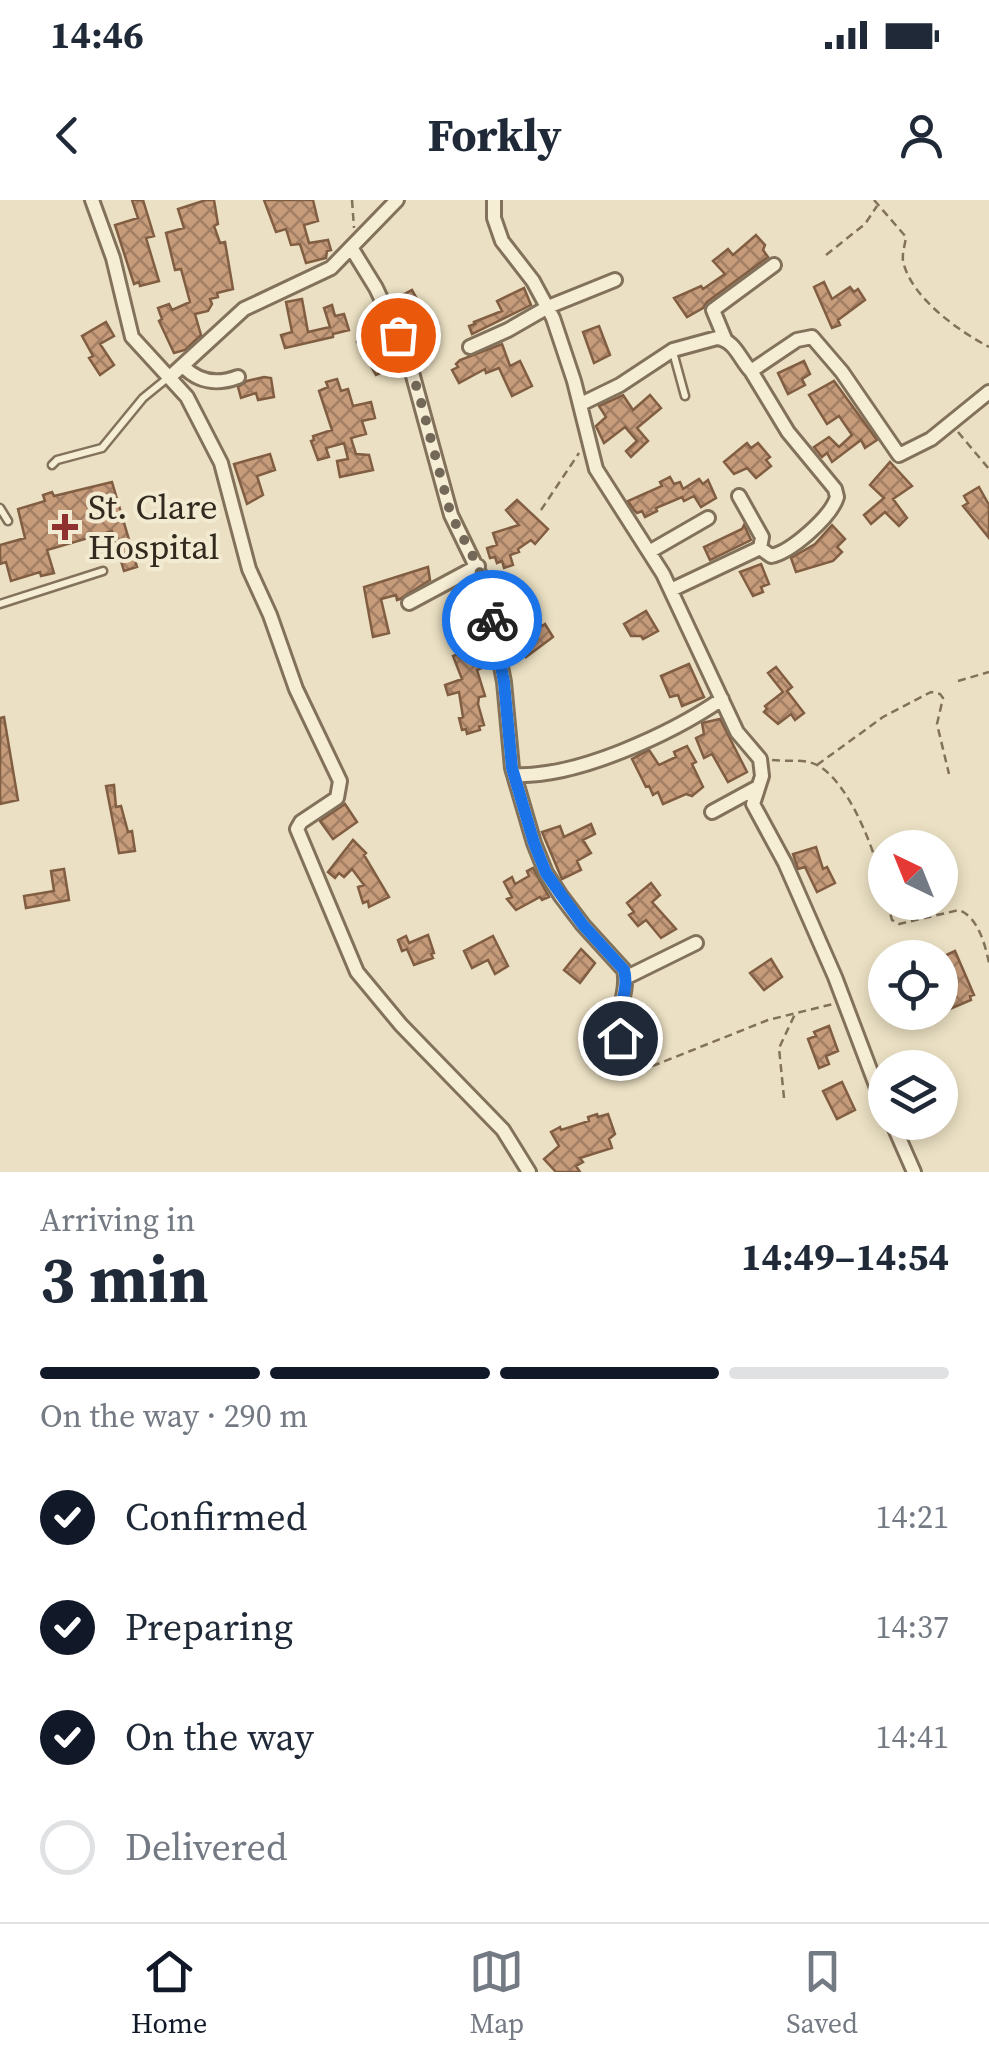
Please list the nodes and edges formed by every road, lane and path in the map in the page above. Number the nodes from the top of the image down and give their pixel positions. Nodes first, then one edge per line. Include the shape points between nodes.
1 (92, 200) edge
2 (352, 200) edge
3 (397, 200) edge
4 (494, 200) edge
5 (874, 200) edge
6 (878, 206) junction
7 (354, 247) junction
8 (826, 255) dead end
9 (774, 266) dead end
10 (615, 280) dead end
11 (548, 306) junction
12 (725, 339) junction
13 (989, 346) edge
14 (470, 347) dead end
15 (673, 350) junction
16 (183, 366) junction
17 (752, 371) junction
18 (170, 376) junction
19 (238, 377) dead end
20 (989, 392) edge
21 (684, 396) dead end
22 (581, 404) junction
23 (952, 424) junction
24 (588, 439) junction
25 (52, 466) dead end
26 (989, 469) edge
27 (739, 496) dead end
28 (0, 508) edge
29 (542, 510) dead end
30 (708, 518) dead end
31 (8, 521) dead end
32 (760, 548) junction
33 (649, 552) junction
34 (478, 566) junction
35 (104, 571) dead end
36 (671, 590) junction
37 (409, 603) dead end
38 (0, 604) edge
39 (989, 672) edge
40 (958, 680) dead end
41 (722, 699) junction
42 (760, 759) junction
43 (816, 764) junction
44 (949, 774) dead end
45 (514, 775) junction
46 (758, 787) junction
47 (712, 812) dead end
48 (868, 845) edge
49 (958, 910) edge
50 (892, 920) edge
51 (916, 920) edge
52 (696, 943) dead end
53 (989, 963) edge
54 (627, 978) junction
55 (844, 1001) junction
56 (796, 1013) junction
57 (620, 1038) joint
58 (868, 1064) edge
59 (784, 1098) dead end
60 (900, 1140) edge
61 (529, 1172) edge
62 (914, 1172) edge

1 - 18 street via 132,337
2 - 7 path
3 - 7 street
4 - 11 street via 502,242
5 - 6 path
6 - 8 path
6 - 13 path via 906,237 903,261 927,300
7 - 16 street via 331,268 244,310
7 - 34 street via 407,354 451,515
9 - 12 street via 713,310
10 - 11 street
11 - 14 street
11 - 22 street
12 - 15 street
12 - 17 street
15 - 21 lane
15 - 22 street
16 - 18 street
16 - 19 street via 205,380
17 - 23 street via 812,336 899,455
17 - 32 street via 837,497 828,516 782,552 770,556
18 - 25 lane via 102,448
18 - 61 street via 222,463 248,569 340,781 338,798 297,829 346,949 388,1010 503,1130
20 - 23 street
22 - 24 street
23 - 26 path
24 - 29 path
24 - 33 street via 601,480
27 - 32 street via 762,538
28 - 31 lane
30 - 33 street
32 - 36 street
33 - 36 street
34 - 37 street
34 - 45 street via 504,682
35 - 38 lane
36 - 41 street
39 - 40 path
41 - 42 street
41 - 45 street via 619,751 562,770
42 - 43 path
42 - 46 street
43 - 44 path via 930,692 943,698 937,724
43 - 48 path via 855,809
45 - 54 street via 546,873
46 - 47 street
46 - 55 street via 753,804
49 - 53 path via 980,934
50 - 51 path
52 - 54 street
54 - 57 street via 616,1020
55 - 56 path
55 - 58 street
56 - 57 path via 645,1069 632,1061
56 - 59 path via 779,1048
60 - 62 street

